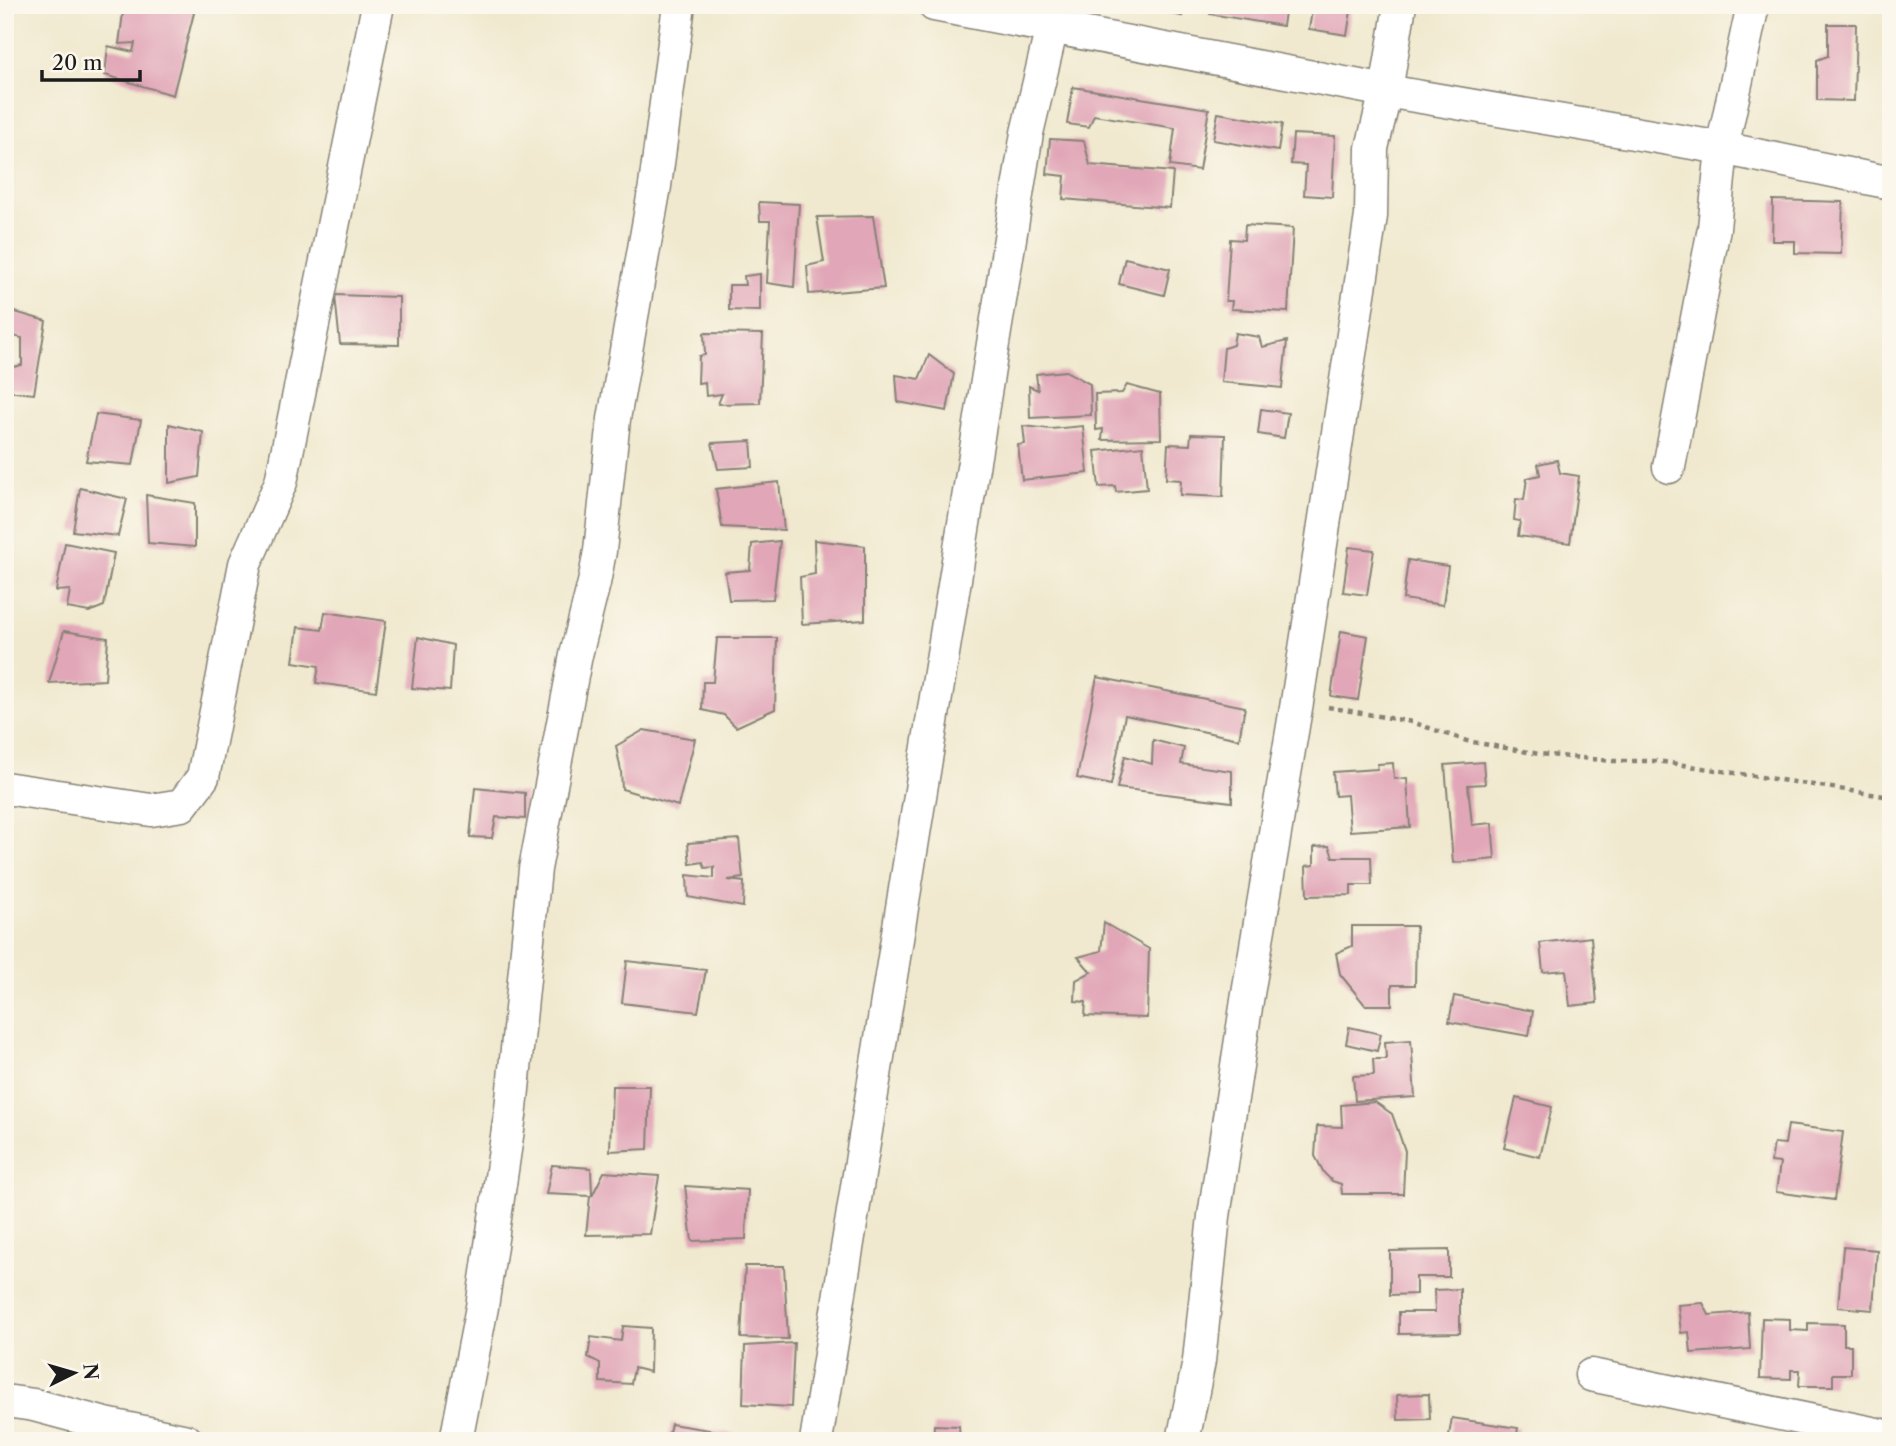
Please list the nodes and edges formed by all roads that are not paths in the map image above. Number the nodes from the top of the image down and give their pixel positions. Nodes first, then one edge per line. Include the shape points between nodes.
1 (378, 5) edge
2 (679, 5) edge
3 (934, 5) edge
4 (1400, 5) edge
5 (1753, 5) edge
6 (1052, 27) junction
7 (1386, 92) junction
8 (1722, 148) junction
9 (1891, 183) edge
10 (1669, 467) dead end
11 (5, 788) edge
12 (1591, 1375) dead end
13 (5, 1401) edge
14 (1890, 1436) edge
15 (187, 1441) edge
16 (456, 1441) edge
17 (816, 1441) edge
18 (1183, 1441) edge

1 - 11 street via 281,482 245,564 203,777 182,805 151,810
2 - 16 street via 655,186 614,419 596,572 535,869 511,1109 482,1307
3 - 6 street
4 - 7 street
5 - 8 street
6 - 7 street
6 - 17 street via 1018,186
7 - 8 street
7 - 18 street via 1372,148 1371,216 1214,1216 1199,1361
8 - 9 street
8 - 10 street via 1714,228
12 - 14 street
13 - 15 street

